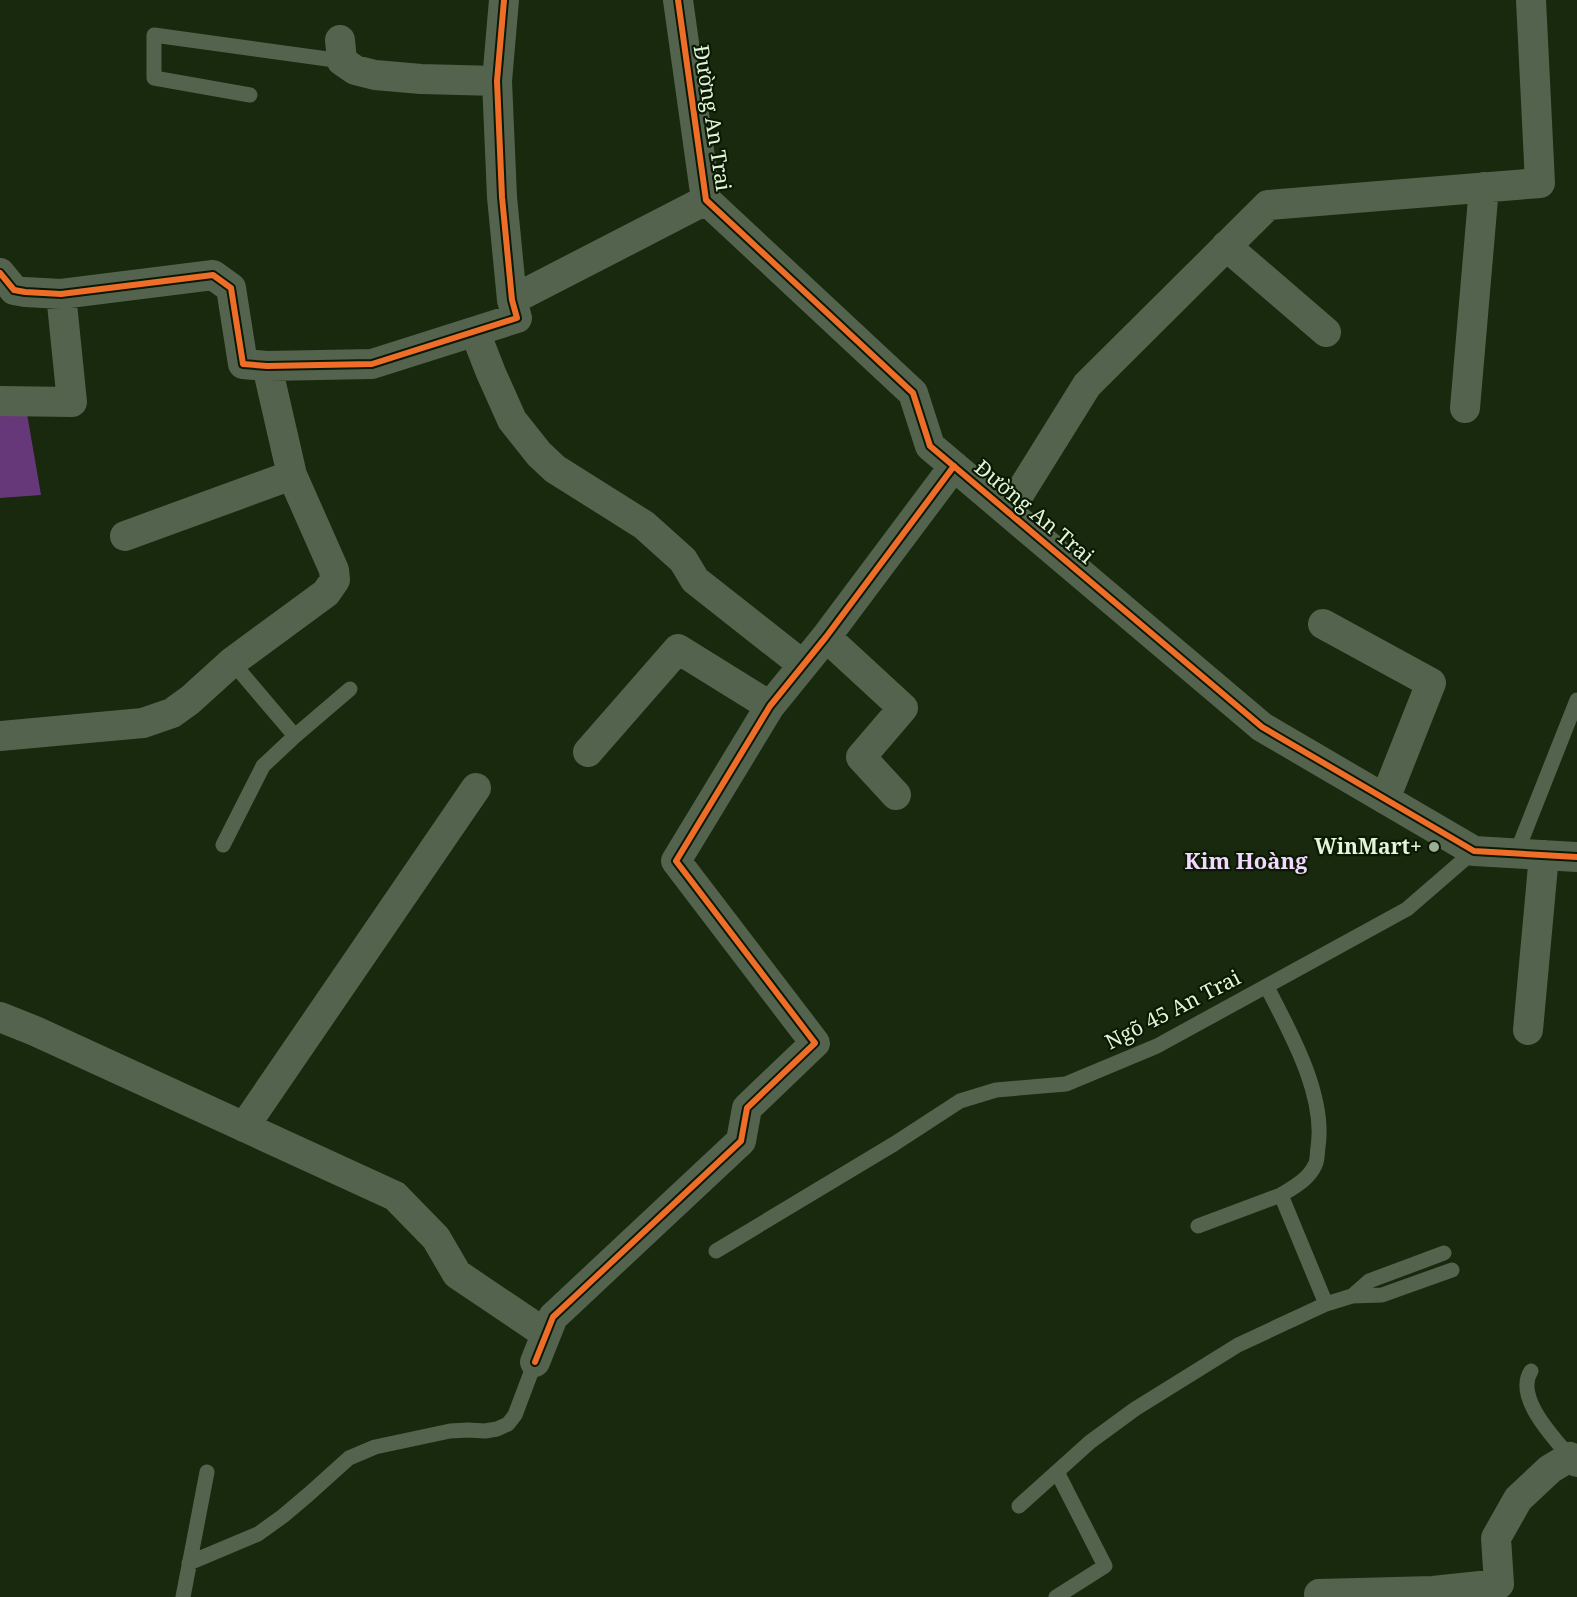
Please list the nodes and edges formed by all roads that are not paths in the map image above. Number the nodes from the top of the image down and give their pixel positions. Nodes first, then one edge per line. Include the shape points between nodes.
1 (504, 0) edge
2 (678, 0) edge
3 (1531, 0) edge
4 (341, 51) joint
5 (497, 81) junction
6 (250, 95) dead end
7 (1484, 188) junction
8 (705, 200) junction
9 (1226, 246) junction
10 (0, 273) edge
11 (61, 294) junction
12 (512, 300) junction
13 (475, 332) junction
14 (1326, 332) dead end
15 (267, 366) junction
16 (0, 401) edge
17 (1465, 408) dead end
18 (954, 466) junction
19 (291, 475) junction
20 (1008, 512) junction
21 (125, 536) dead end
22 (1323, 624) dead end
23 (826, 637) junction
24 (232, 662) junction
25 (803, 665) junction
26 (350, 688) dead end
27 (1577, 700) edge
28 (770, 706) junction
29 (0, 736) edge
30 (295, 736) junction
31 (588, 752) dead end
32 (476, 789) dead end
33 (896, 795) dead end
34 (1385, 799) junction
35 (223, 845) dead end
36 (1474, 851) junction
37 (1530, 855) junction
38 (1577, 857) edge
39 (1267, 987) junction
40 (0, 1017) edge
41 (1528, 1030) dead end
42 (244, 1127) junction
43 (1281, 1195) junction
44 (1197, 1226) dead end
45 (716, 1251) dead end
46 (1444, 1253) dead end
47 (1452, 1270) dead end
48 (1352, 1296) junction
49 (1326, 1304) junction
50 (546, 1334) junction
51 (535, 1362) joint
52 (1531, 1371) dead end
53 (1574, 1460) edge
54 (207, 1472) dead end
55 (1057, 1472) junction
56 (1019, 1506) dead end
57 (189, 1563) junction
58 (1319, 1594) dead end
59 (183, 1597) edge
60 (1056, 1597) edge

1 - 5 street
2 - 8 street, Đường An Trai
3 - 7 street via 1540,183
4 - 5 street via 355,70 375,75
4 - 6 lane via 154,35 154,78
5 - 12 street
7 - 9 street via 1268,205
7 - 17 street
8 - 12 street
8 - 18 street, Đường An Trai via 913,393 930,446
9 - 14 street
9 - 20 street via 1087,385
10 - 11 street via 14,290
11 - 15 street via 213,275 231,288 243,363
11 - 16 street via 72,402
12 - 13 street via 517,318
13 - 15 street via 372,364
13 - 25 street via 512,420 539,454 555,469 644,525 683,560 695,580
15 - 19 street
18 - 20 street, Đường An Trai
18 - 23 street
19 - 21 street
19 - 24 street via 335,580 326,593
20 - 34 street, Đường An Trai via 1262,727
22 - 34 street via 1431,683
23 - 25 street
23 - 33 street via 903,708 861,757
24 - 29 street via 190,700 143,723
24 - 30 lane
25 - 28 street
26 - 30 lane
27 - 37 lane
28 - 31 street via 678,650
28 - 50 street via 676,861 815,1043 747,1108 741,1141 553,1317
30 - 35 lane via 263,766
32 - 42 street
34 - 36 street, Đường An Trai
36 - 37 street, Đường An Trai
36 - 39 lane, Ngõ 45 An Trai via 1407,909
37 - 38 street, Đường An Trai
37 - 41 street
39 - 43 lane via 1301,1053 1321,1130 1316,1164 1304,1180
39 - 45 lane, Ngõ 45 An Trai via 1157,1046 1065,1084 996,1090 960,1101
40 - 42 street
42 - 50 street via 394,1196 436,1238 457,1274
43 - 44 lane
43 - 49 lane
46 - 48 lane via 1369,1281
47 - 48 lane via 1382,1295
48 - 49 lane
49 - 55 lane via 1238,1345 1135,1409
50 - 51 street
51 - 57 lane via 508,1424 497,1429 450,1431 375,1446 349,1458 258,1534
52 - 53 lane via 1527,1378 1529,1396 1543,1426
53 - 58 street via 1550,1470 1518,1499 1496,1538 1499,1584 1433,1591
54 - 57 lane
55 - 56 lane
55 - 60 lane via 1105,1566
57 - 59 lane

